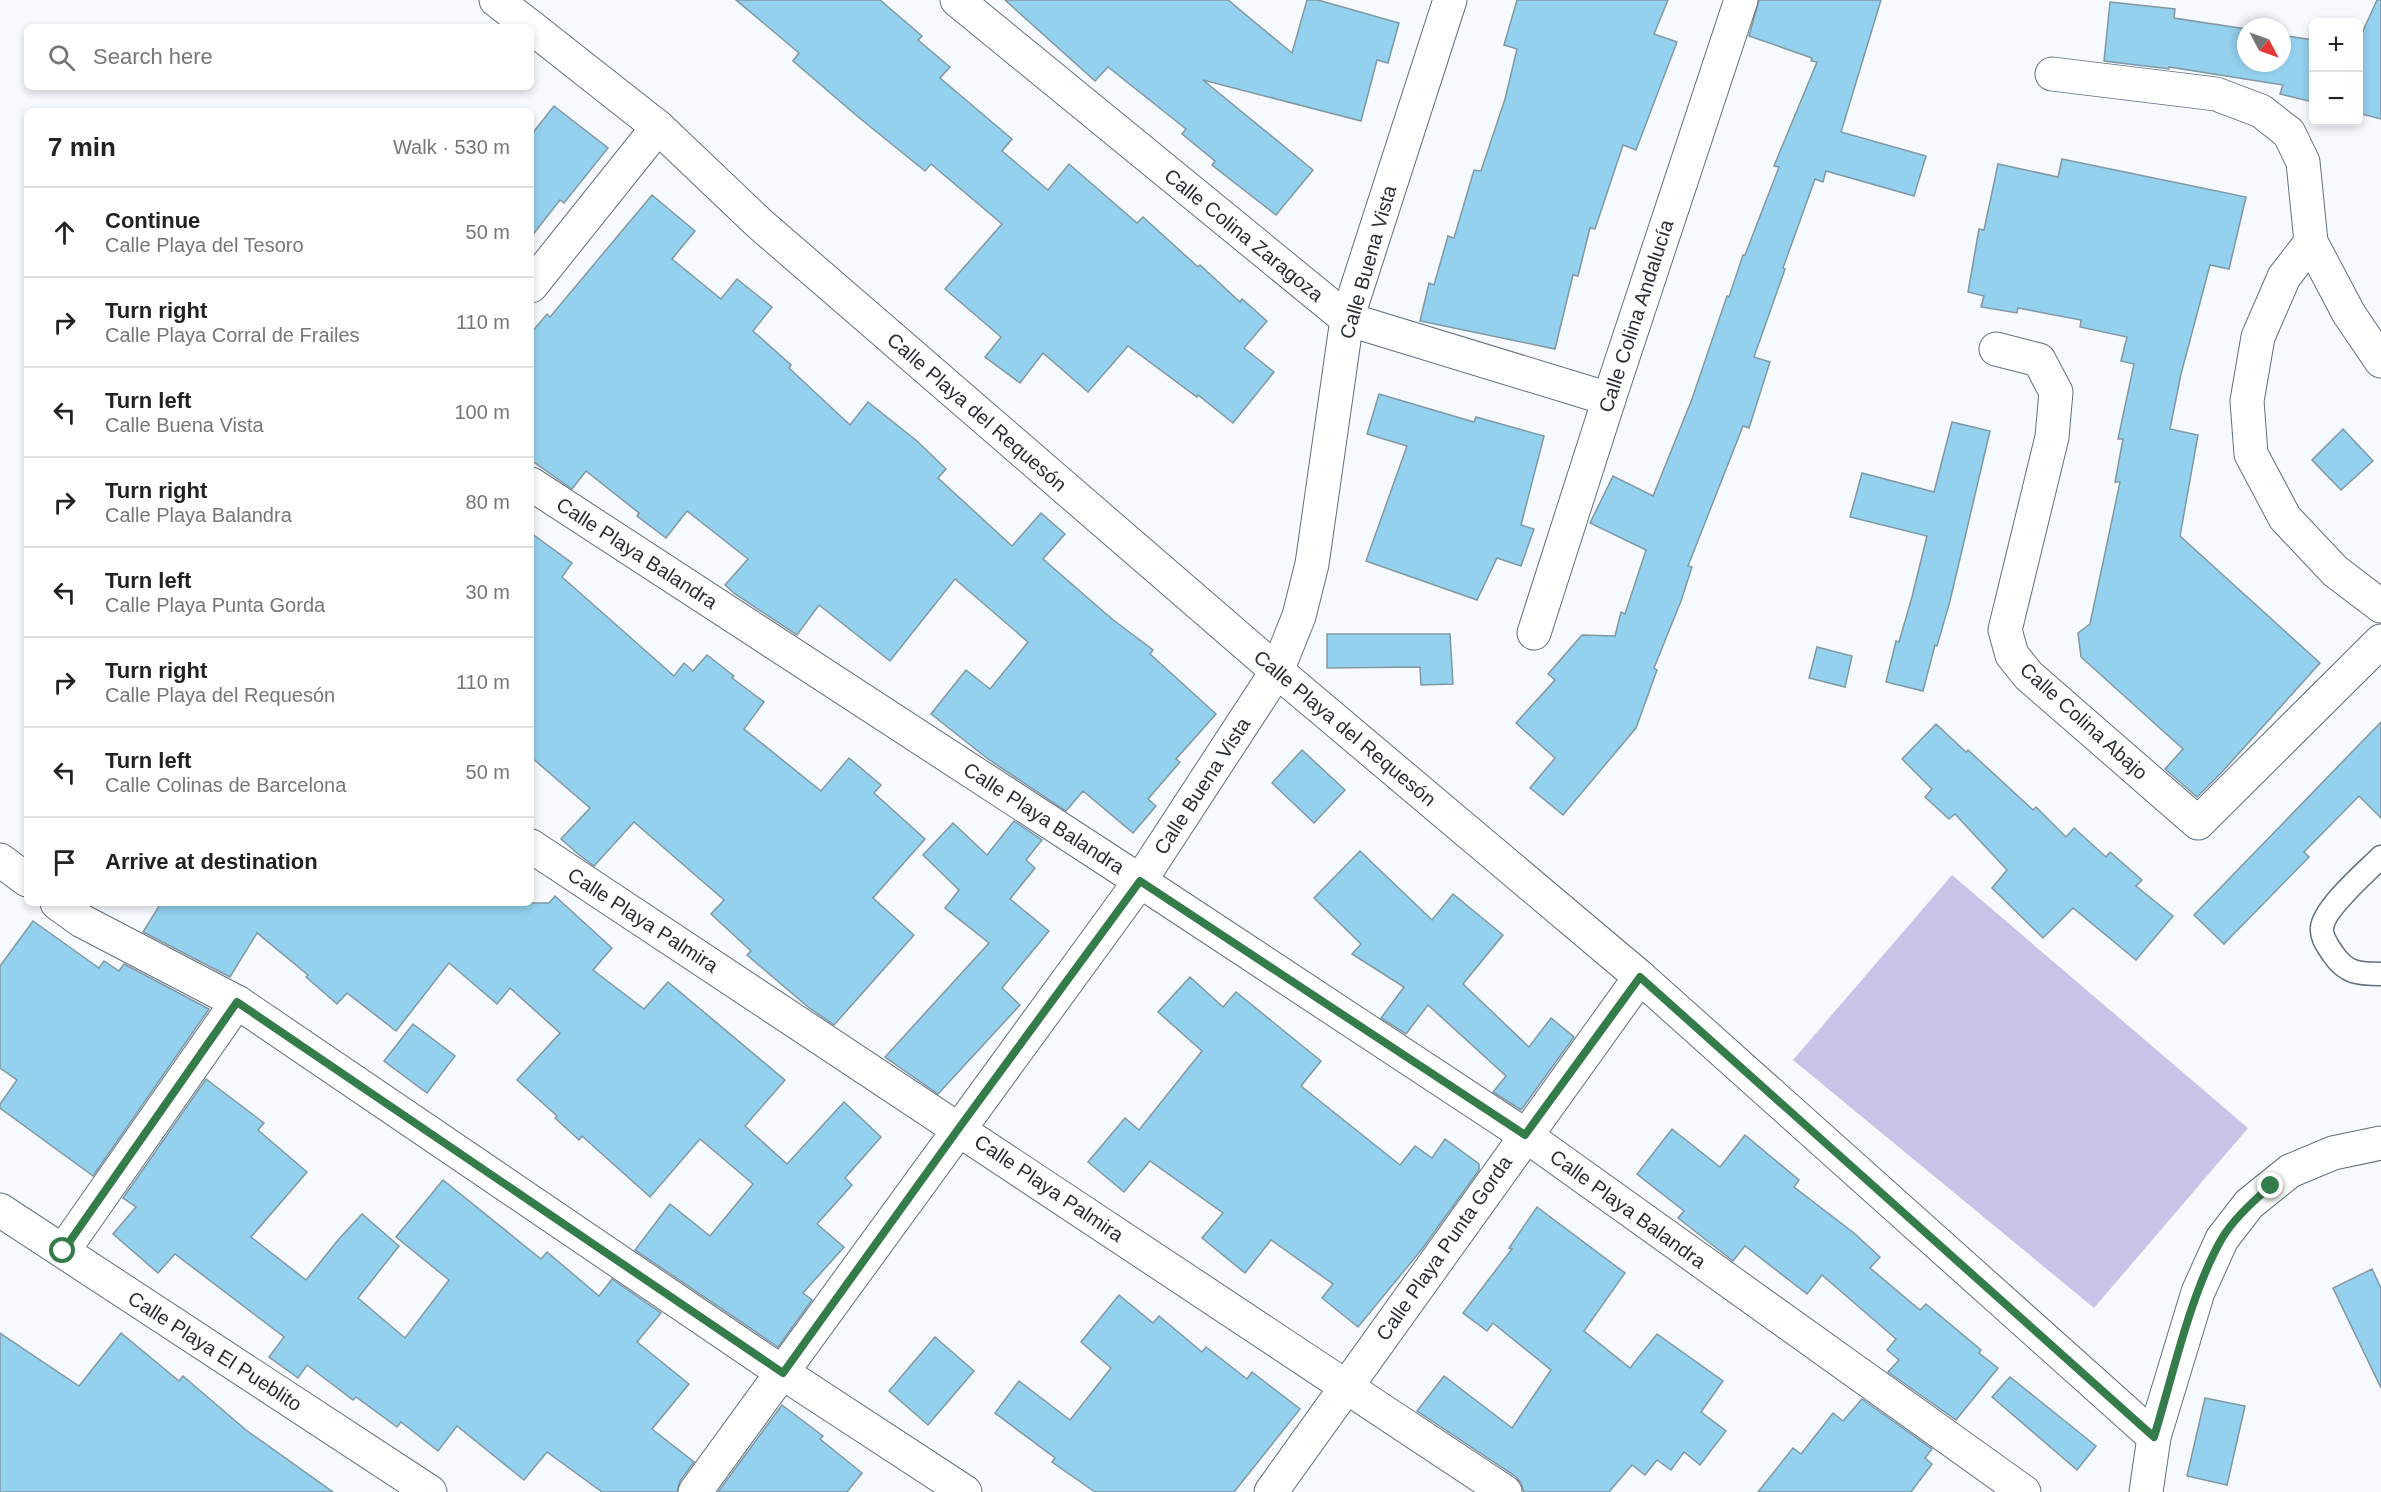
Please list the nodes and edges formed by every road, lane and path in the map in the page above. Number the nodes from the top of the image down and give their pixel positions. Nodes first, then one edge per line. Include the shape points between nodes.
1 (496, 0) edge
2 (957, 0) edge
3 (1450, 0) edge
4 (1741, 0) edge
5 (527, 24) edge
6 (534, 29) edge
7 (2052, 74) dead end
8 (658, 127) junction
9 (2311, 242) junction
10 (534, 282) edge
11 (1347, 319) junction
12 (1996, 349) dead end
13 (2381, 362) edge
14 (1609, 399) junction
15 (534, 485) edge
16 (2381, 606) edge
17 (1534, 633) dead end
18 (2381, 641) edge
19 (1277, 671) junction
20 (534, 848) edge
21 (2381, 857) edge
22 (0, 860) edge
23 (24, 878) edge
24 (1140, 881) junction
25 (78, 909) edge
26 (2381, 974) edge
27 (1640, 977) junction
28 (237, 1002) junction
29 (959, 1128) junction
30 (1525, 1135) junction
31 (2381, 1143) edge
32 (0, 1210) edge
33 (63, 1251) junction
34 (783, 1373) junction
35 (1346, 1386) junction
36 (2154, 1437) junction
37 (2142, 1485) edge
38 (430, 1492) edge
39 (695, 1492) edge
40 (965, 1492) edge
41 (1271, 1492) edge
42 (1506, 1492) edge
43 (2024, 1492) edge

1 - 5 street, Calle Playa del Requesón
2 - 11 street, Calle Colina Zaragoza
3 - 11 street, Calle Buena Vista
4 - 14 street, Calle Colina Andalucía
6 - 8 street, Calle Playa del Requesón
7 - 9 street via 2216,94 2261,111 2289,133 2303,162
8 - 10 street
8 - 19 street, Calle Playa del Requesón via 760,225
9 - 13 street via 2349,314
9 - 16 street via 2284,277 2258,337 2247,401 2251,454 2285,518 2335,571
11 - 14 street, Calle Colina Zaragoza
11 - 19 street, Calle Buena Vista via 1312,564 1299,616
12 - 18 street, Calle Colina Abajo via 2039,360 2056,393 2052,437 2005,630 2012,655 2029,676 2198,823
14 - 17 street, Calle Colina Andalucía
15 - 24 street, Calle Playa Balandra
19 - 24 street, Calle Buena Vista
19 - 27 street, Calle Playa del Requesón
20 - 29 street, Calle Playa Palmira
21 - 26 lane via 2331,907 2322,927 2325,943 2341,967
22 - 23 street
24 - 29 street, Calle Buena Vista
24 - 30 street, Calle Playa Balandra
25 - 28 street
27 - 30 street, Calle Playa Punta Gorda
27 - 36 street, Calle Playa del Requesón
28 - 33 street
28 - 34 street
29 - 34 street, Calle Buena Vista
29 - 35 street, Calle Playa Palmira
30 - 35 street, Calle Playa Punta Gorda
30 - 43 street, Calle Playa Balandra
31 - 36 street via 2334,1153 2290,1171 2249,1204 2222,1239 2198,1292
32 - 33 street, Calle Playa El Pueblito
33 - 38 street, Calle Playa El Pueblito
34 - 39 street, Calle Buena Vista
34 - 40 street
35 - 41 street, Calle Playa Punta Gorda
35 - 42 street, Calle Playa Palmira
36 - 37 street

